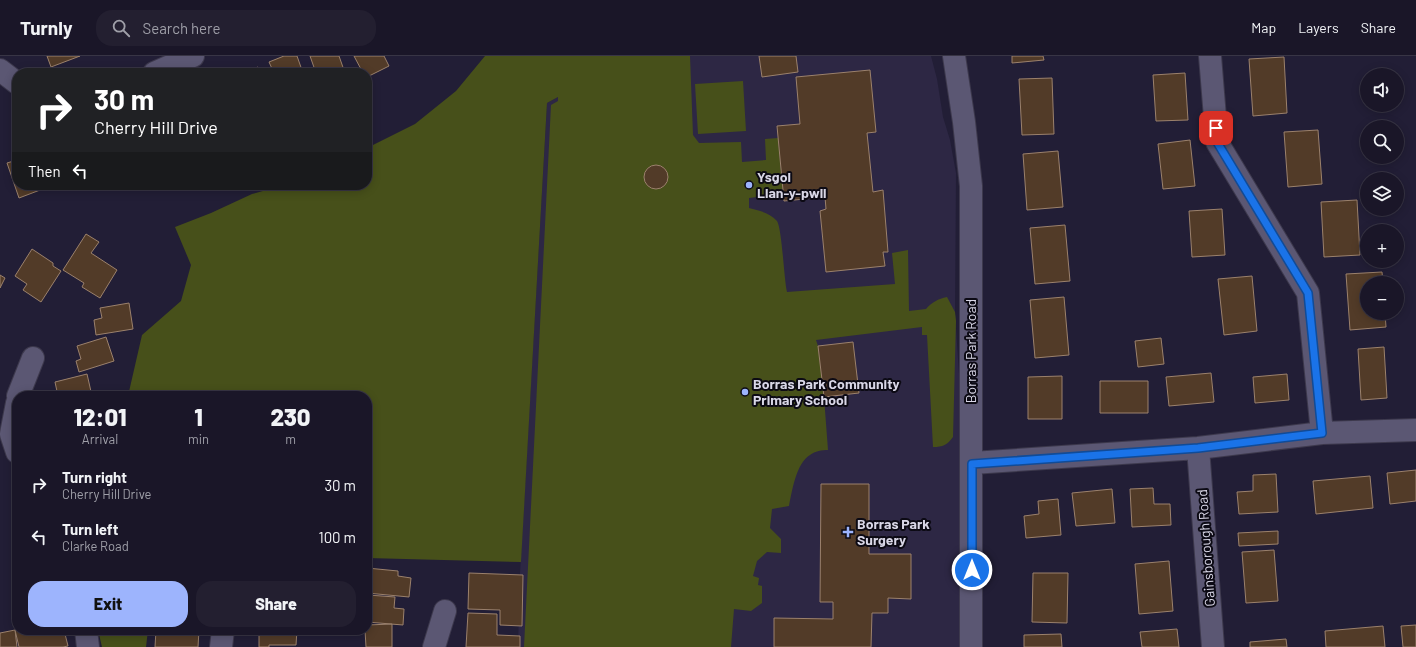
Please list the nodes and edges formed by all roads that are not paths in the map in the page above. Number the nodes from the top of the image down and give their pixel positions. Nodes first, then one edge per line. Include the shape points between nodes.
1 (193, 56) edge
2 (954, 56) edge
3 (1210, 56) edge
4 (165, 68) edge
5 (0, 70) edge
6 (12, 79) edge
7 (33, 358) dead end
8 (20, 391) edge
9 (1416, 430) edge
10 (1322, 433) junction
11 (1198, 448) junction
12 (972, 464) junction
13 (445, 611) dead end
14 (87, 635) edge
15 (222, 635) edge
16 (88, 647) edge
17 (221, 647) edge
18 (434, 647) edge
19 (972, 647) edge
20 (1213, 647) edge

1 - 4 street
2 - 12 street, Borras Park Road via 971,186
3 - 10 street via 1217,142 1308,293
5 - 6 street
7 - 8 street
9 - 10 street
10 - 11 street
11 - 12 street
11 - 20 street, Gainsborough Road
12 - 19 street, Borras Park Road
13 - 18 street
14 - 16 street
15 - 17 street

